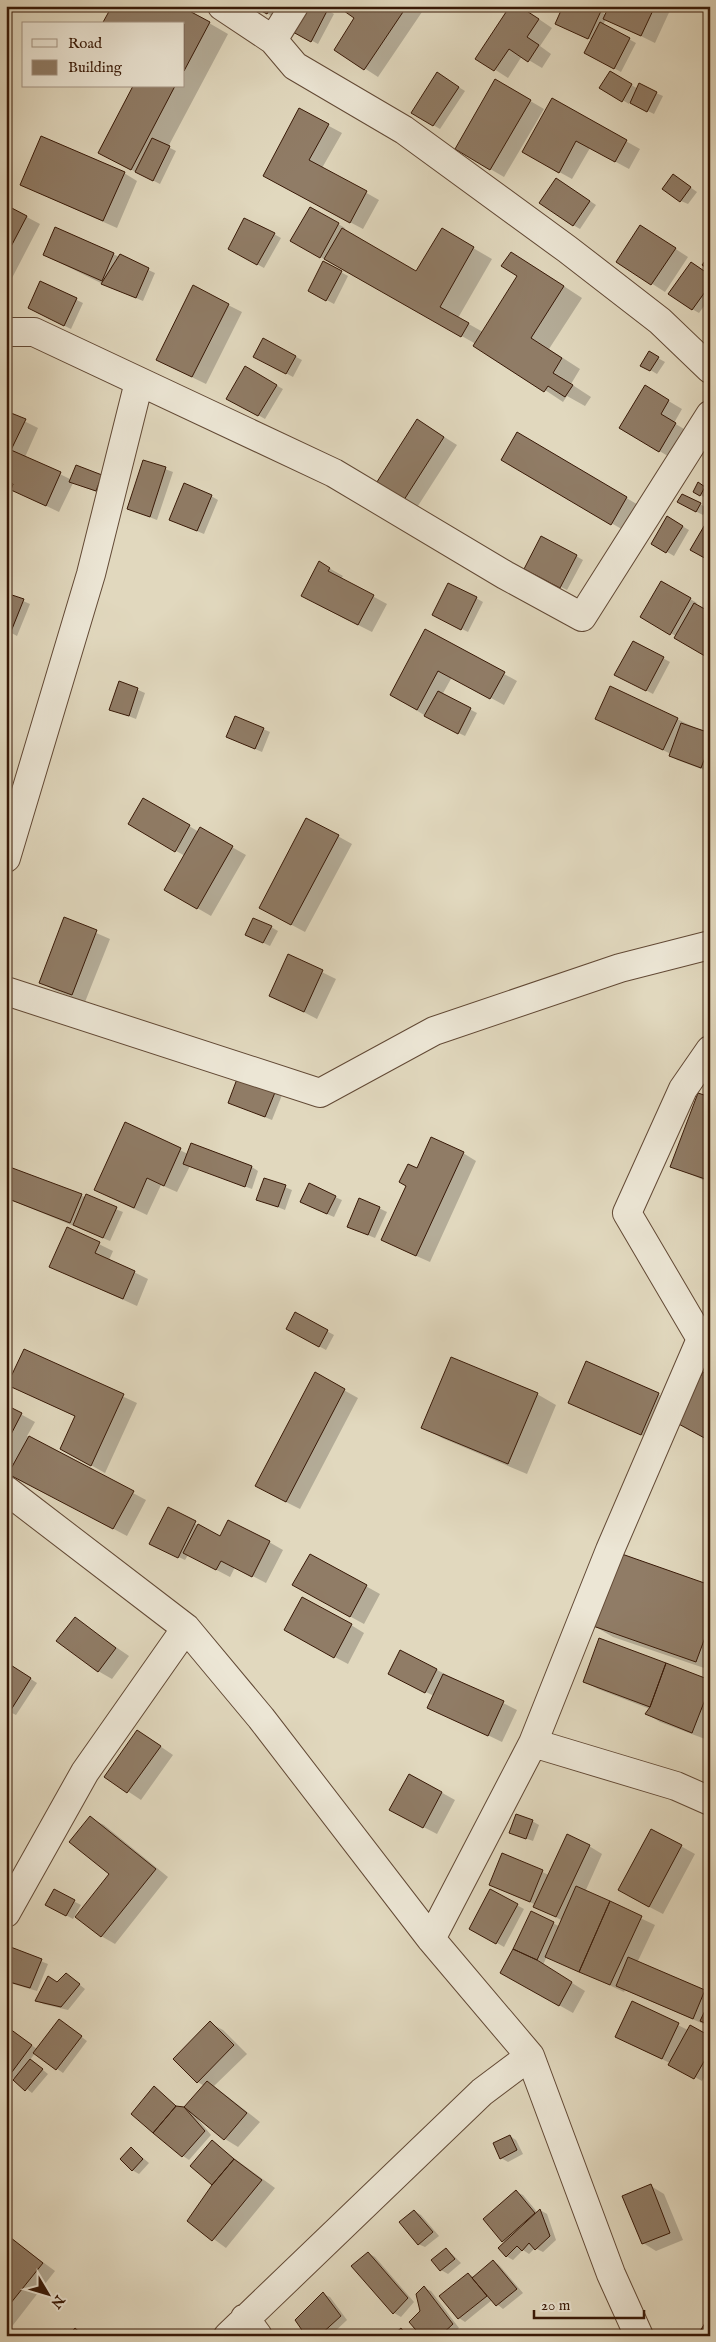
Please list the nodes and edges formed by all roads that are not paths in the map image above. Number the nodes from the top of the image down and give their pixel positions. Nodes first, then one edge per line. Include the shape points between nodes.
1 (222, 6) edge
2 (294, 6) edge
3 (273, 40) junction
4 (6, 332) edge
5 (710, 369) edge
6 (139, 382) junction
7 (710, 415) edge
8 (6, 858) edge
9 (710, 945) edge
10 (6, 992) edge
11 (710, 1050) edge
12 (6, 1490) edge
13 (186, 1628) junction
14 (533, 1743) junction
15 (710, 1800) edge
16 (6, 1912) edge
17 (430, 1939) junction
18 (530, 2056) junction
19 (244, 2330) edge
20 (639, 2336) edge

1 - 3 street
2 - 3 street
3 - 5 street via 294,66 404,130 567,249 660,321
4 - 6 street via 34,332
6 - 7 street via 334,473 582,617
6 - 8 street via 91,574
9 - 10 street via 620,968 434,1031 320,1093
11 - 14 street via 683,1090 627,1214 701,1339 610,1550
12 - 13 street
13 - 16 street via 85,1772
13 - 17 street via 261,1718
14 - 15 street via 676,1786
14 - 17 street
17 - 18 street
18 - 19 street via 482,2092
18 - 20 street via 611,2274

